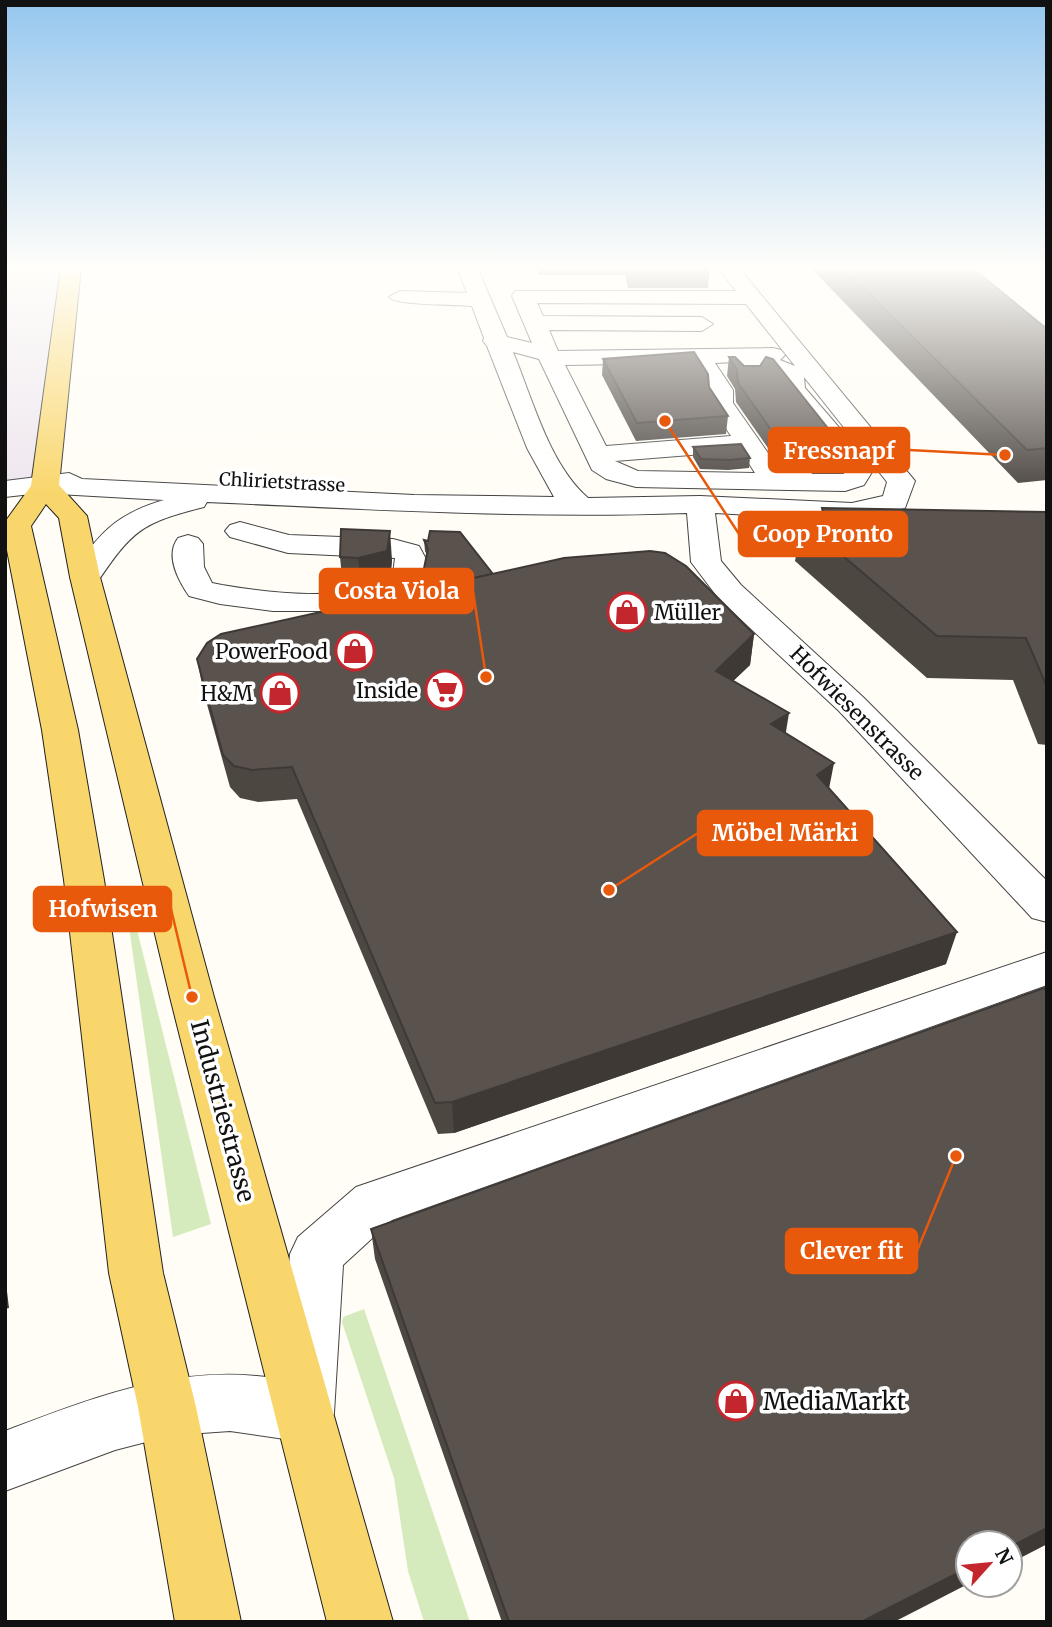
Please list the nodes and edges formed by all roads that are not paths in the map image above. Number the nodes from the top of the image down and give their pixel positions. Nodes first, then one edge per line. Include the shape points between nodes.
1 (62, 343) edge
2 (496, 343) edge
3 (502, 343) edge
4 (543, 343) edge
5 (790, 343) edge
6 (698, 355) junction
7 (549, 356) junction
8 (800, 356) junction
9 (750, 377) edge
10 (574, 405) junction
11 (748, 443) junction
12 (538, 444) junction
13 (599, 454) junction
14 (815, 463) edge
15 (45, 486) junction
16 (5, 489) edge
17 (472, 491) junction
18 (225, 494) junction
19 (570, 497) junction
20 (700, 504) junction
21 (240, 531) dead end
22 (188, 544) dead end
23 (85, 577) junction
24 (1047, 907) edge
25 (1031, 974) edge
26 (167, 1407) junction
27 (305, 1413) junction
28 (5, 1461) edge
29 (208, 1622) edge
30 (360, 1622) edge

1 - 15 main road
2 - 12 street
3 - 7 street
4 - 7 street
5 - 8 street, Chlirietstrasse
6 - 7 street
6 - 8 street
6 - 11 street via 721,390 720,403
7 - 10 street
8 - 20 street, Chlirietstrasse via 901,481 895,502 852,512
9 - 13 street via 743,368 756,364 782,367 792,374 793,389 855,461 858,472 854,479 845,483 636,479 602,464
10 - 12 street
10 - 13 street
11 - 13 street
11 - 14 street via 766,469 774,472 814,474 819,470
12 - 17 street via 529,473
12 - 19 street
15 - 16 street
15 - 17 street, Chlirietstrasse via 114,472
15 - 18 street, Chlirietstrasse
15 - 23 main road, Industriestrasse via 73,516
15 - 26 main road via 17,526 60,730 85,880 136,1273
17 - 19 street, Chlirietstrasse
18 - 19 street, Chlirietstrasse
18 - 23 street, Chlirietstrasse via 175,505 135,523 111,538
19 - 20 street, Chlirietstrasse via 662,508
20 - 24 street, Hofwiesenstrasse via 706,562 730,592 851,704
21 - 22 street via 288,544 408,552 406,587 357,602 227,597 200,589 189,567
23 - 27 main road, Industriestrasse via 192,998
25 - 27 street via 374,1203 317,1254
26 - 27 street via 229,1402
26 - 28 street
26 - 29 main road
27 - 30 main road, Industriestrasse

